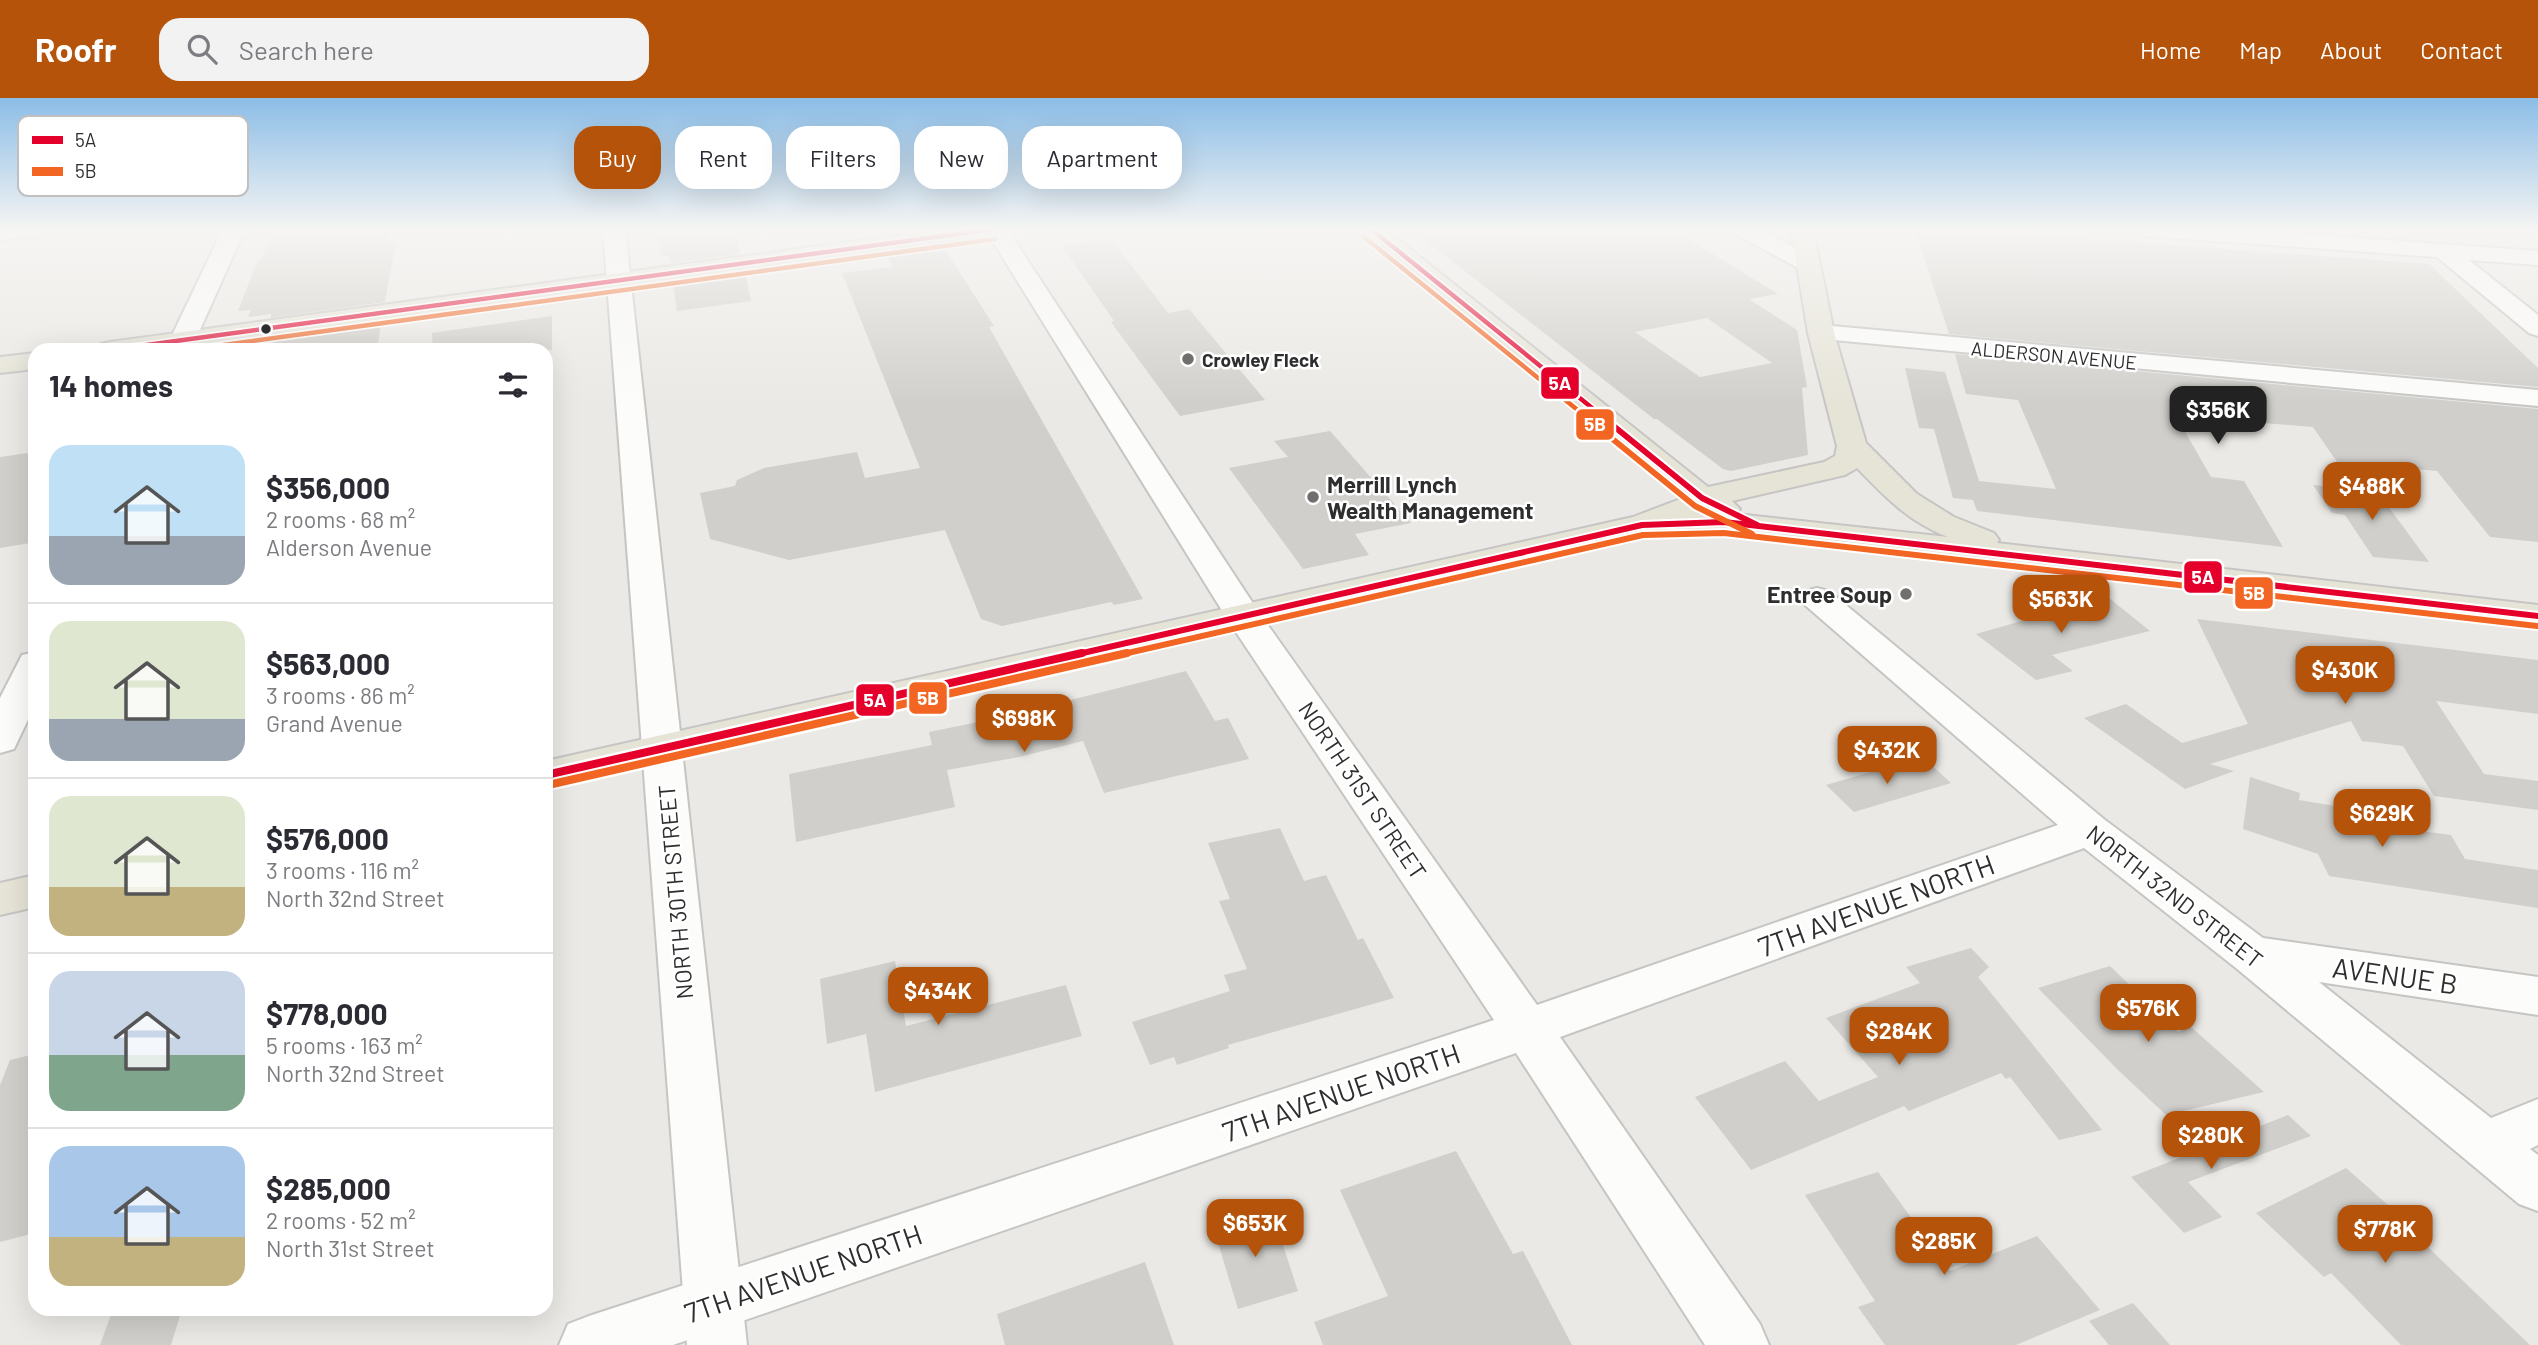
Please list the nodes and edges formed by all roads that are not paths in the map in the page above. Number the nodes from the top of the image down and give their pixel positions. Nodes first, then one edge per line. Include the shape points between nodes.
1 (207, 287) edge
2 (577, 287) edge
3 (620, 287) edge
4 (1032, 287) edge
5 (1443, 287) edge
6 (1812, 287) edge
7 (2488, 287) edge
8 (2538, 328) edge
9 (1821, 334) junction
10 (181, 343) edge
11 (194, 343) edge
12 (28, 361) edge
13 (0, 365) edge
14 (2538, 398) edge
15 (1852, 446) junction
16 (1702, 498) junction
17 (1642, 525) junction
18 (1757, 525) junction
19 (2027, 558) junction
20 (1817, 598) dead end
21 (2538, 616) edge
22 (1244, 617) junction
23 (28, 678) edge
24 (0, 740) edge
25 (663, 748) junction
26 (553, 773) edge
27 (2090, 830) junction
28 (28, 893) edge
29 (0, 899) edge
30 (2252, 955) junction
31 (2538, 996) edge
32 (1527, 1029) junction
33 (2538, 1121) edge
34 (2487, 1144) junction
35 (2538, 1187) edge
36 (715, 1324) edge
37 (589, 1345) edge
38 (1739, 1345) edge

1 - 10 street
2 - 11 main road
3 - 25 street, NORTH 30TH STREET
4 - 22 street, NORTH 31ST STREET
5 - 16 main road
6 - 9 main road
7 - 8 street
9 - 14 street, ALDERSON AVENUE
9 - 15 main road
12 - 13 main road
15 - 16 main road via 1849,460 1834,469
15 - 19 main road via 1906,501 1943,524
16 - 17 main road via 1690,508
16 - 18 main road
17 - 18 main road
17 - 22 main road
18 - 19 main road
19 - 21 main road
20 - 27 street, NORTH 32ND STREET
22 - 25 main road
22 - 32 street, NORTH 31ST STREET
23 - 24 street
25 - 26 main road
25 - 36 street, NORTH 30TH STREET
27 - 30 street, NORTH 32ND STREET
27 - 32 street, 7TH AVENUE NORTH
28 - 29 main road
30 - 31 street, AVENUE B
30 - 34 street, NORTH 32ND STREET
32 - 36 street, 7TH AVENUE NORTH
32 - 38 street, NORTH 31ST STREET
33 - 34 street
34 - 35 street, NORTH 32ND STREET
36 - 37 street, 7TH AVENUE NORTH

